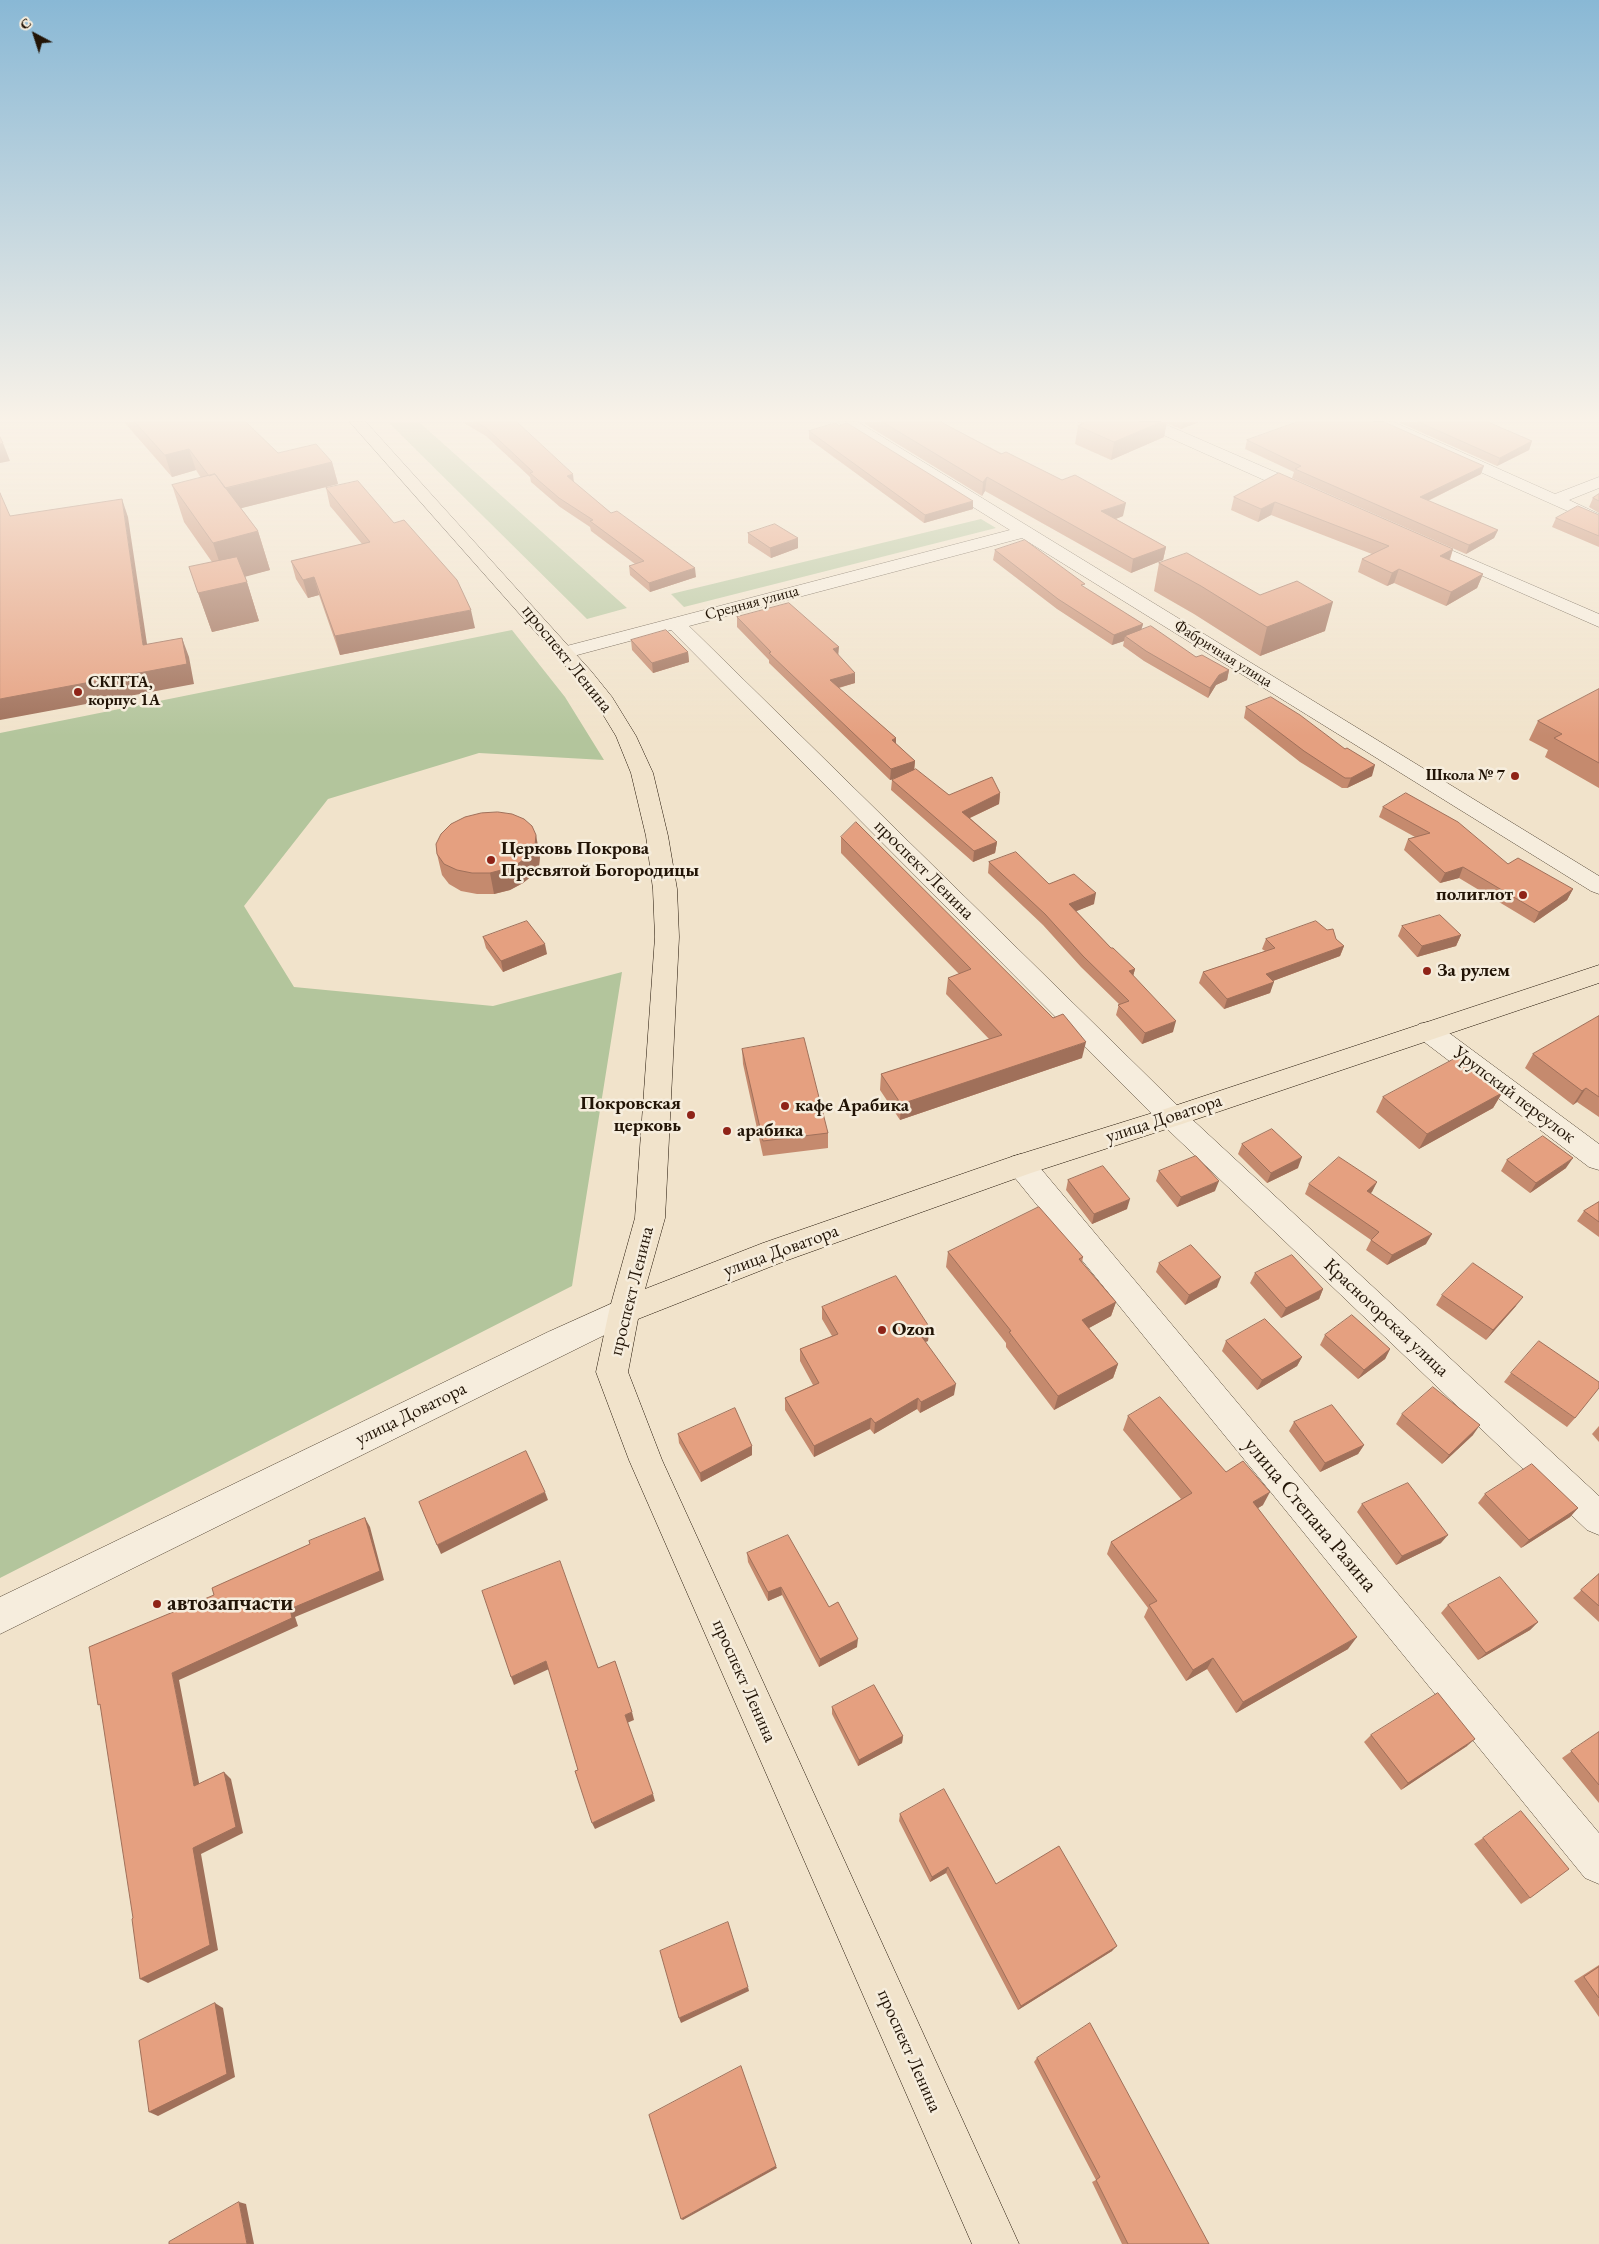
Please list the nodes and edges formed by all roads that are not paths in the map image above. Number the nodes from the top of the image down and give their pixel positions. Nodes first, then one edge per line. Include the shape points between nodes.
1 (453, 527) edge
2 (1016, 527) edge
3 (1024, 532) junction
4 (1401, 534) edge
5 (1599, 621) edge
6 (676, 623) junction
7 (566, 652) junction
8 (1599, 886) edge
9 (1599, 974) edge
10 (1428, 1031) junction
11 (1172, 1117) junction
12 (1599, 1159) edge
13 (1021, 1165) junction
14 (624, 1311) junction
15 (1599, 1519) edge
16 (0, 1616) edge
17 (1599, 1864) edge
18 (996, 2244) edge

1 - 7 main road, проспект Ленина
2 - 3 street, Фабричная улица
3 - 6 street, Средняя улица
3 - 8 street, Фабричная улица
4 - 5 street
6 - 7 street, Средняя улица
6 - 11 street, проспект Ленина
7 - 14 main road, проспект Ленина via 605,701 642,772 665,889 667,937 650,1218
9 - 10 main road, улица Доватора
10 - 11 main road, улица Доватора
10 - 12 street, Урупский переулок
11 - 13 main road, улица Доватора
11 - 15 street, Красногорская улица
13 - 14 main road, улица Доватора via 774,1252
13 - 17 street, улица Степана Разина
14 - 16 street, улица Доватора
14 - 18 main road, проспект Ленина via 612,1372 646,1460

